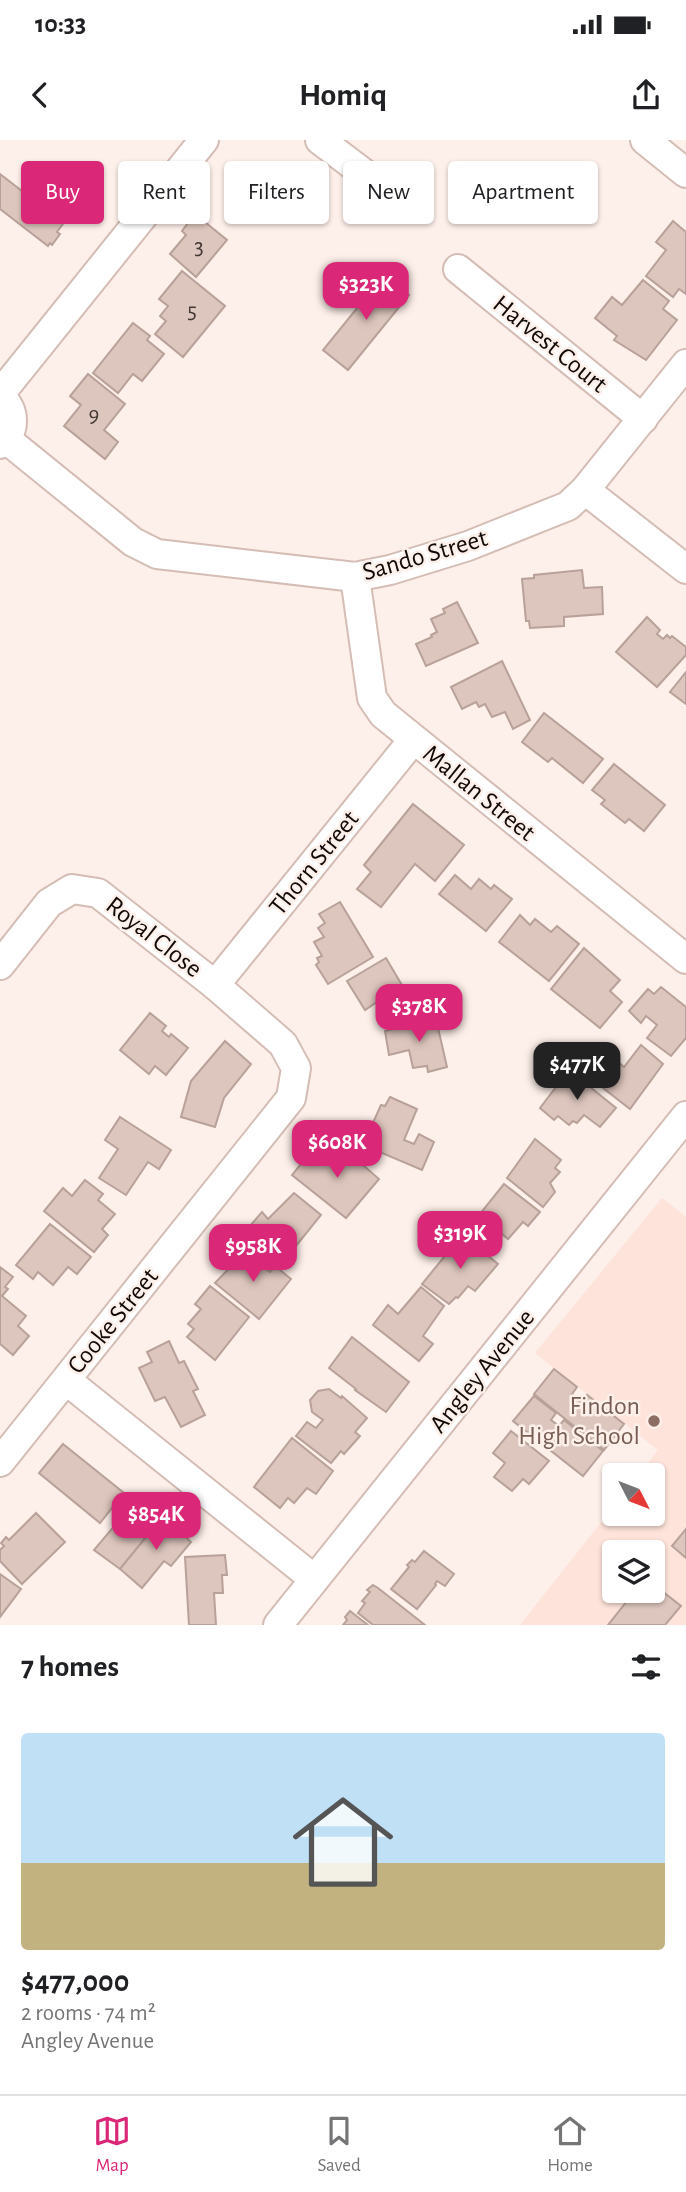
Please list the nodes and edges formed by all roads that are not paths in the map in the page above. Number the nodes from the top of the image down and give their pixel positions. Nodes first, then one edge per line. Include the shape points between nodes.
1 (204, 140) edge
2 (320, 140) edge
3 (645, 140) edge
4 (348, 161) edge
5 (686, 173) edge
6 (458, 269) dead end
7 (686, 364) edge
8 (0, 395) edge
9 (643, 419) junction
10 (3, 442) edge
11 (585, 490) junction
12 (686, 569) edge
13 (355, 577) junction
14 (413, 740) junction
15 (686, 960) edge
16 (0, 965) edge
17 (215, 985) junction
18 (686, 1116) edge
19 (66, 1380) junction
20 (0, 1462) edge
21 (314, 1579) junction
22 (278, 1625) edge

1 - 8 street
2 - 4 street
3 - 5 street
6 - 9 street, Harvest Court
7 - 9 street, Sando Street
8 - 10 street via 12,420
9 - 11 street, Sando Street
10 - 13 street, Sando Street via 133,542 157,554
11 - 12 street
11 - 13 street, Sando Street via 568,506 468,546
13 - 14 street, Mallan Street via 372,698
14 - 15 street, Mallan Street
14 - 17 street, Thorn Street
16 - 17 street, Royal Close via 49,903 72,889 98,892
17 - 19 street, Cooke Street via 283,1044 296,1068 291,1098
18 - 21 street, Angley Avenue
19 - 20 street, Cooke Street
19 - 21 street
21 - 22 street, Angley Avenue

